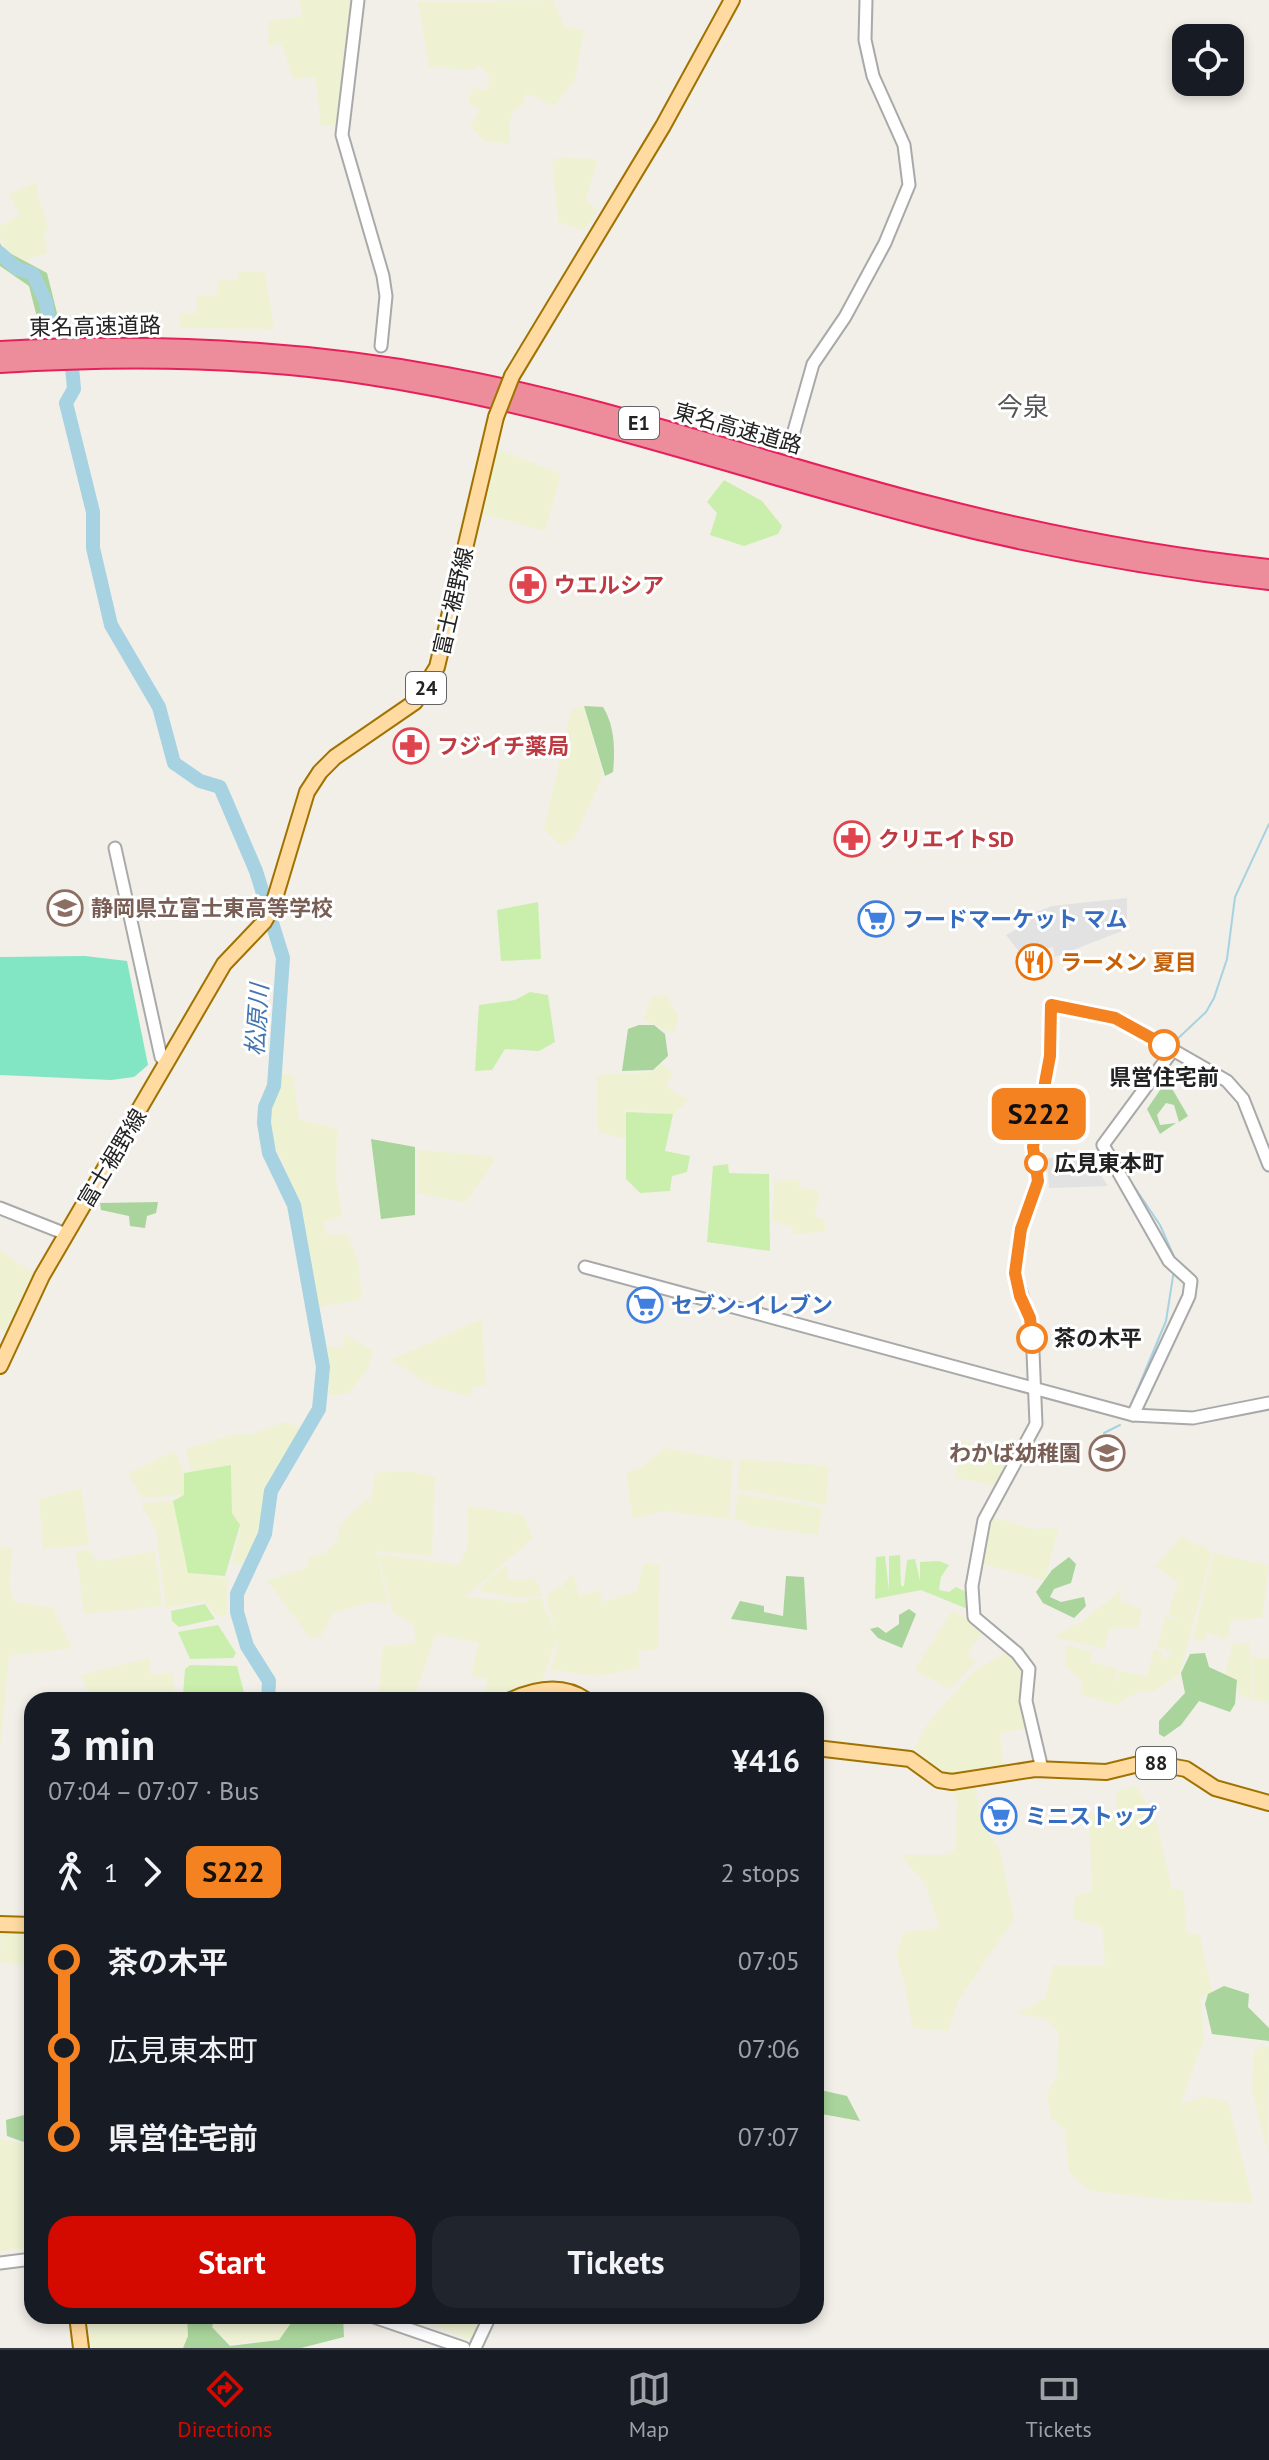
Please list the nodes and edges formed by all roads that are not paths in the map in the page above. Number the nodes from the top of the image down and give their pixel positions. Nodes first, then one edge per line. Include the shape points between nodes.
1 (358, 0) edge
2 (732, 0) edge
3 (866, 0) edge
4 (381, 346) dead end
5 (0, 350) edge
6 (0, 364) edge
7 (790, 445) dead end
8 (1269, 568) edge
9 (1269, 581) edge
10 (115, 848) dead end
11 (1173, 1050) junction
12 (166, 1063) junction
13 (1269, 1165) edge
14 (0, 1208) edge
15 (66, 1234) junction
16 (585, 1267) dead end
17 (0, 1366) edge
18 (1037, 1389) junction
19 (1269, 1403) edge
20 (1133, 1415) junction
21 (824, 1749) edge
22 (1042, 1769) junction
23 (1269, 1803) edge
24 (0, 1924) edge
25 (24, 1925) edge
26 (24, 2260) edge
27 (0, 2263) edge
28 (78, 2324) edge
29 (394, 2324) edge
30 (486, 2324) edge
31 (81, 2348) edge
32 (464, 2348) edge
33 (475, 2348) edge

1 - 4 street via 342,135 383,276
2 - 12 main road, 富士裾野線 / 24, bridge via 663,126 512,376 496,417 437,667 415,702 320,772 307,792 268,915 224,964
3 - 7 street via 865,40 873,76 904,145 909,185 901,211 845,317 813,364
5 - 8 highway, 東名高速道路 / E1 via 118,345 237,348 449,376 583,407 998,522 1146,552
6 - 9 highway, 東名高速道路 / E1 via 182,359 385,378 578,419 997,536 1140,564
10 - 12 street
11 - 13 street via 1237,1089
11 - 18 street via 1115,1018 1051,1005 1050,1056 1033,1147 1038,1181 1021,1229 1015,1273 1032,1328
11 - 20 street via 1103,1145 1169,1261 1191,1281 1189,1296
12 - 15 main road, 富士裾野線 / 24
14 - 15 street
15 - 17 main road, 富士裾野線 / 24
16 - 18 street
18 - 20 street
18 - 22 street via 1036,1424 978,1538 971,1606 974,1617 1029,1669 1026,1701
19 - 20 street via 1193,1418
21 - 22 main road, 88 via 910,1759 946,1782
22 - 23 main road, 88 via 1097,1772 1147,1762 1164,1764 1186,1769 1225,1792
24 - 25 main road
26 - 27 street
28 - 31 main road
29 - 32 street
30 - 33 street

